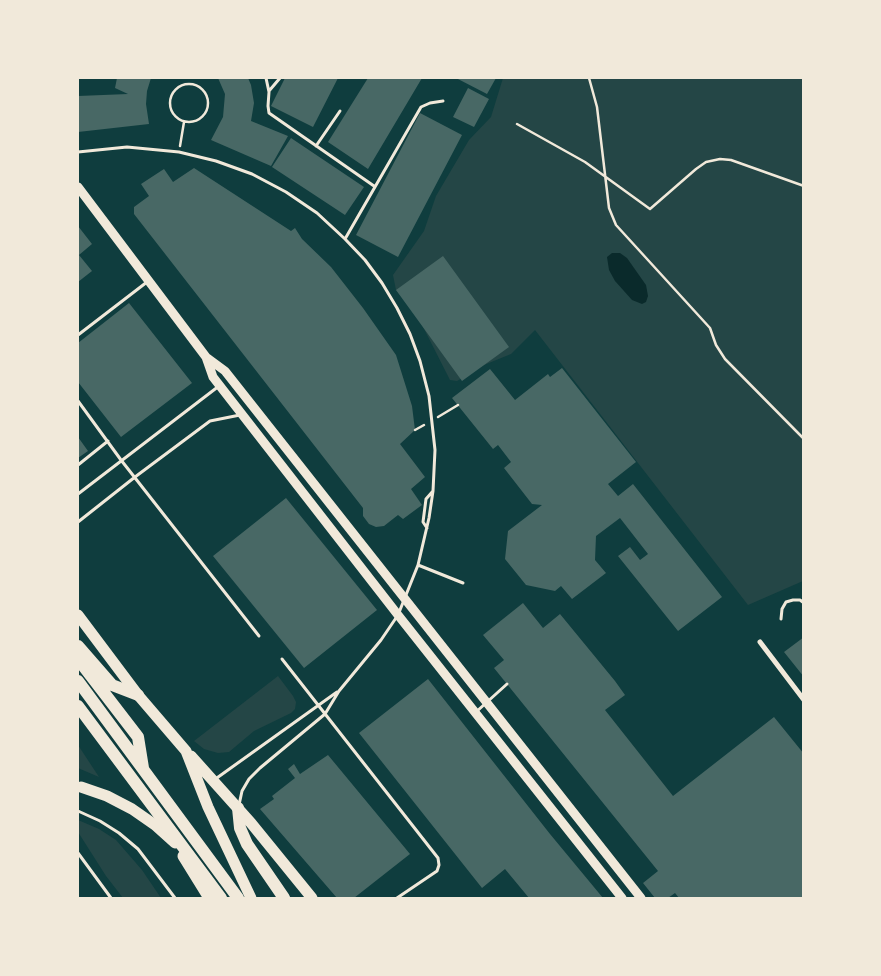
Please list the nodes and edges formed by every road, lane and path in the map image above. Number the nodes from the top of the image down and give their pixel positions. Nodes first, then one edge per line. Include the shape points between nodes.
1 (266, 78) edge
2 (280, 78) edge
3 (589, 78) edge
4 (269, 92) junction
5 (443, 102) dead end
6 (340, 111) dead end
7 (184, 121) junction
8 (516, 124) dead end
9 (316, 146) junction
10 (78, 152) edge
11 (179, 152) junction
12 (604, 176) junction
13 (374, 186) junction
14 (804, 186) edge
15 (78, 187) edge
16 (345, 239) junction
17 (149, 280) junction
18 (78, 335) edge
19 (206, 357) junction
20 (219, 386) junction
21 (78, 401) edge
22 (458, 405) dead end
23 (450, 410) dead end
24 (242, 415) junction
25 (804, 439) edge
26 (108, 441) junction
27 (121, 460) junction
28 (78, 465) edge
29 (135, 477) junction
30 (78, 494) edge
31 (78, 522) edge
32 (418, 565) junction
33 (464, 583) dead end
34 (405, 599) junction
35 (804, 603) edge
36 (78, 615) edge
37 (398, 615) junction
38 (781, 619) dead end
39 (259, 636) dead end
40 (760, 642) dead end
41 (78, 646) edge
42 (78, 659) edge
43 (282, 659) dead end
44 (465, 678) junction
45 (78, 681) edge
46 (506, 684) dead end
47 (454, 686) junction
48 (339, 691) junction
49 (138, 695) junction
50 (804, 700) edge
51 (486, 704) junction
52 (318, 705) junction
53 (78, 706) edge
54 (78, 711) edge
55 (475, 712) junction
56 (325, 714) junction
57 (186, 751) junction
58 (524, 751) junction
59 (513, 760) junction
60 (214, 780) junction
61 (78, 786) edge
62 (149, 806) junction
63 (238, 808) junction
64 (78, 811) edge
65 (176, 844) junction
66 (78, 853) edge
67 (111, 898) edge
68 (175, 898) edge
69 (209, 898) edge
70 (221, 898) edge
71 (238, 898) edge
72 (250, 898) edge
73 (284, 898) edge
74 (312, 898) edge
75 (398, 898) edge
76 (622, 898) edge
77 (641, 898) edge

1 - 4 lane
2 - 4 lane
3 - 12 path via 597,107
4 - 9 lane via 269,113
5 - 13 lane via 421,107
6 - 9 lane
7 - 7 path via 174,114 170,102 175,90 192,84 206,95 207,107 196,120
7 - 11 path
8 - 12 path
9 - 13 lane
10 - 11 lane via 127,147
11 - 16 lane via 252,174 309,208
12 - 14 path via 650,209 696,169 720,158
12 - 25 path via 609,208 616,225 710,328 726,359
13 - 16 lane
15 - 17 street
16 - 32 lane via 365,260 397,308 420,361 429,396 434,426 433,491 426,499 424,522 427,528
17 - 18 lane
17 - 19 street
19 - 20 street
19 - 34 street via 225,371
20 - 24 street
20 - 27 lane
21 - 26 lane
22 - 23 path
24 - 29 lane via 210,421
24 - 37 street
26 - 27 lane
26 - 28 lane
27 - 29 lane
27 - 30 lane
29 - 31 lane
29 - 39 lane
32 - 33 lane
32 - 34 lane
34 - 37 lane
34 - 44 street
35 - 38 lane via 800,600 786,602
36 - 49 main road
37 - 47 street
37 - 48 lane
40 - 50 street
41 - 49 highway via 112,685
42 - 62 highway via 138,736
43 - 52 lane
44 - 47 lane
44 - 51 street
45 - 71 highway
46 - 51 lane
47 - 55 street
48 - 52 lane
48 - 56 lane
49 - 57 main road
51 - 55 lane
51 - 58 street
52 - 56 lane
52 - 60 lane
53 - 70 highway
54 - 62 main road
55 - 59 street
56 - 63 lane via 255,772 242,791
56 - 75 lane via 438,858 437,871
57 - 60 main road
57 - 72 main road
58 - 59 street via 516,752
58 - 77 street
59 - 76 street
60 - 63 main road
61 - 65 main road via 132,809
62 - 65 main road
63 - 73 highway via 240,828 247,844
63 - 74 main road
64 - 68 lane via 119,833 138,849
65 - 69 main road
66 - 67 lane

